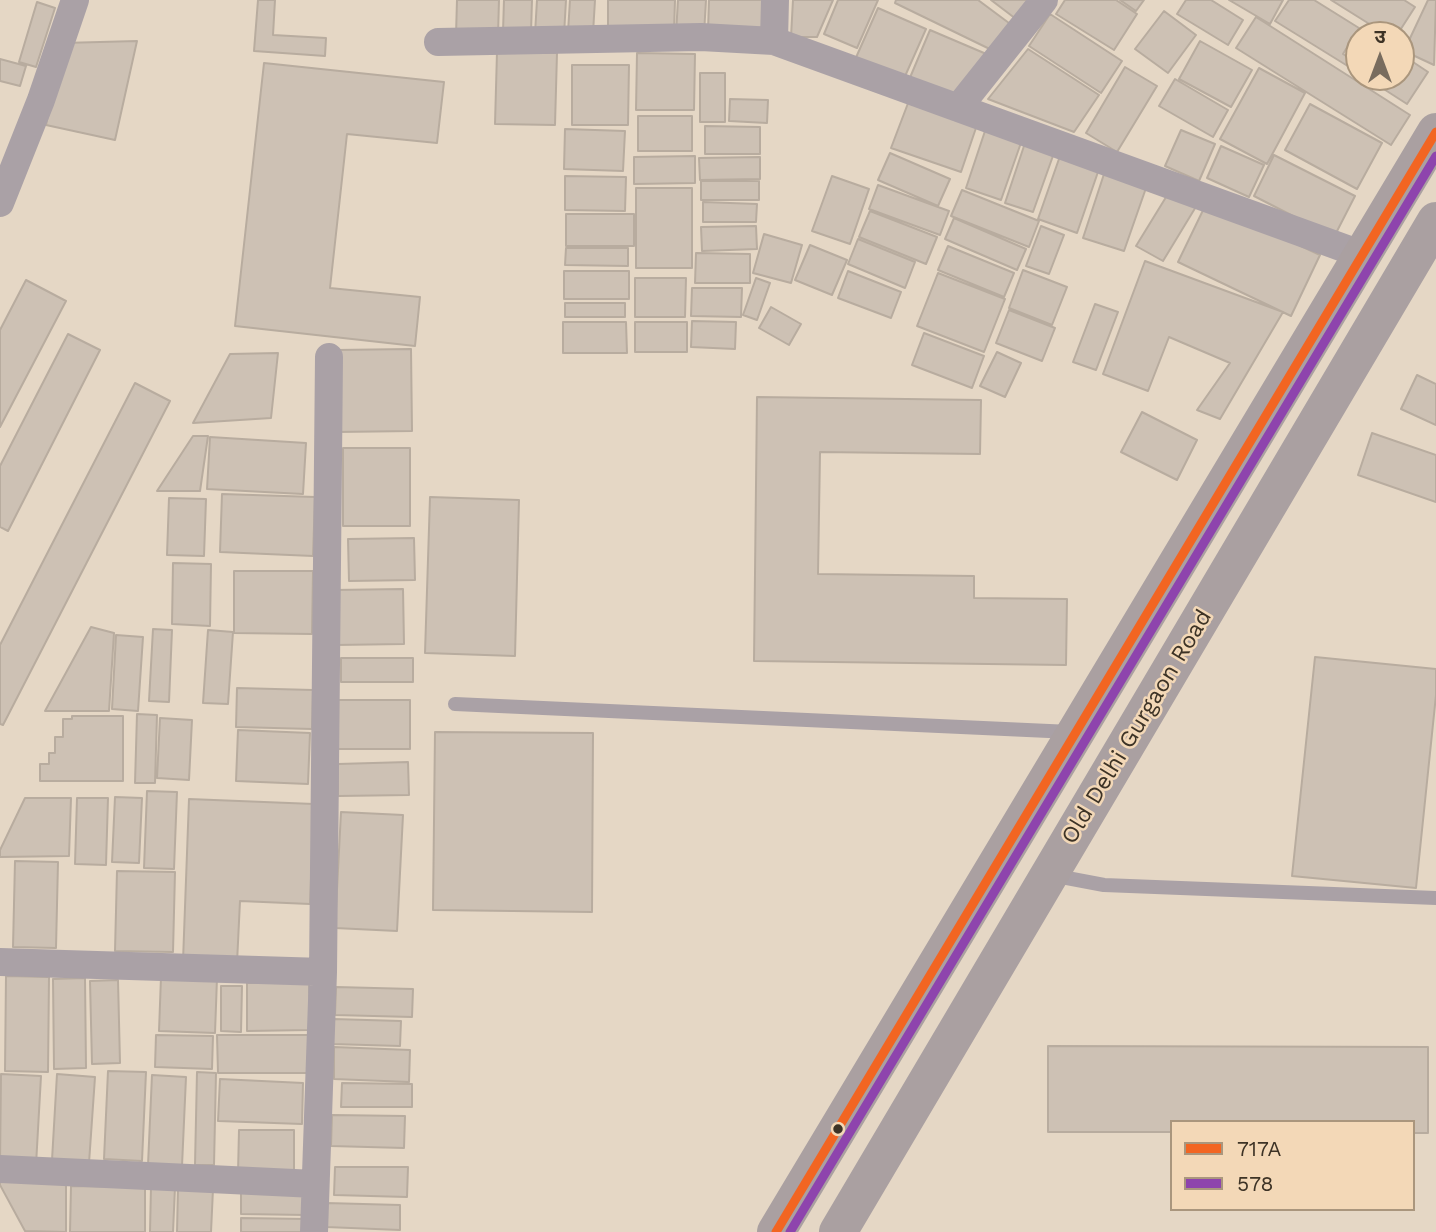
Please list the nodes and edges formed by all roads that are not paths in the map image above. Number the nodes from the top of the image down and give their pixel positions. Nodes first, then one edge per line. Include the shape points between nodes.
1 (75, 0) edge
2 (775, 0) edge
3 (1044, 0) edge
4 (774, 41) junction
5 (438, 42) dead end
6 (958, 108) junction
7 (1436, 132) edge
8 (0, 203) edge
9 (1436, 221) edge
10 (1363, 255) junction
11 (329, 356) dead end
12 (455, 704) dead end
13 (1076, 733) junction
14 (1048, 778) junction
15 (1091, 804) junction
16 (1049, 875) junction
17 (1436, 898) edge
18 (0, 962) edge
19 (323, 972) junction
20 (0, 1169) edge
21 (316, 1184) junction
22 (314, 1232) edge
23 (776, 1232) edge
24 (838, 1232) edge

1 - 8 street
2 - 4 street
3 - 6 street
4 - 5 street via 701,37
4 - 6 street
6 - 10 street
7 - 10 main road
9 - 15 main road, Old Delhi Gurgaon Road
10 - 13 main road
11 - 19 street
12 - 13 lane
13 - 14 main road
14 - 15 main road
14 - 23 main road
15 - 16 main road, Old Delhi Gurgaon Road
16 - 17 lane via 1104,884
16 - 24 main road, Old Delhi Gurgaon Road
18 - 19 street
19 - 21 street
20 - 21 street
21 - 22 street

